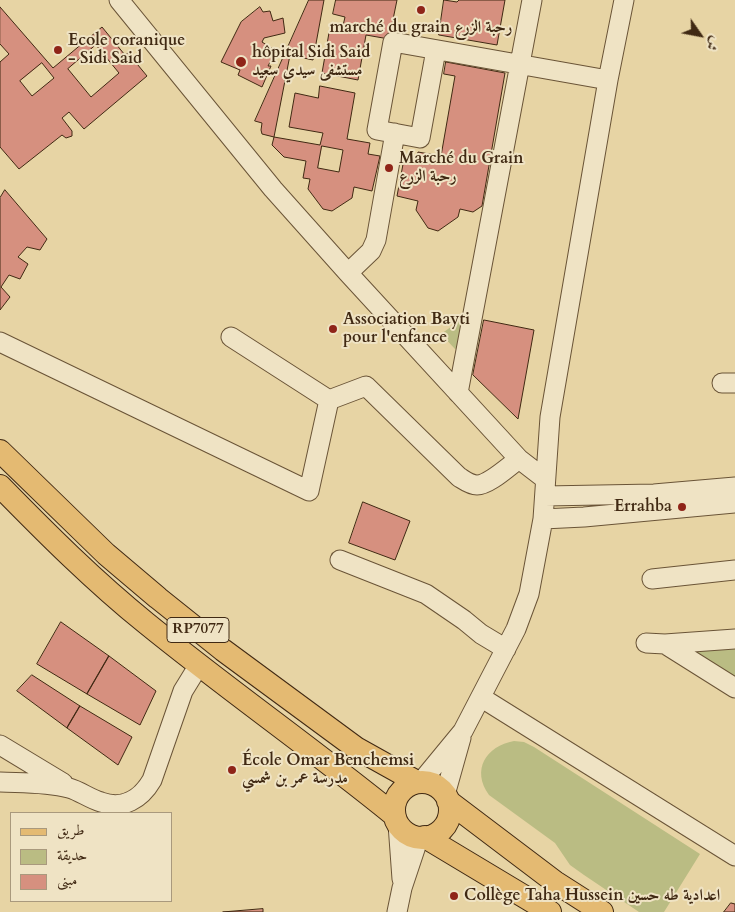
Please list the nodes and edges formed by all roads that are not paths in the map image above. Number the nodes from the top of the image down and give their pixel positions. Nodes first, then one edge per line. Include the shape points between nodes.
1 (119, 0) edge
2 (532, 0) edge
3 (624, 0) edge
4 (436, 50) junction
5 (519, 65) junction
6 (608, 80) junction
7 (395, 134) junction
8 (348, 273) junction
9 (231, 337) dead end
10 (0, 342) edge
11 (458, 393) junction
12 (329, 400) junction
13 (0, 451) edge
14 (519, 459) junction
15 (0, 486) edge
16 (735, 487) edge
17 (545, 488) junction
18 (735, 503) edge
19 (543, 518) junction
20 (340, 560) dead end
21 (735, 570) edge
22 (652, 579) dead end
23 (735, 639) edge
24 (506, 649) junction
25 (199, 666) junction
26 (735, 688) edge
27 (482, 698) junction
28 (463, 731) junction
29 (0, 744) edge
30 (0, 782) edge
31 (419, 782) junction
32 (71, 788) junction
33 (447, 798) junction
34 (396, 819) junction
35 (422, 837) junction
36 (735, 856) edge
37 (402, 888) junction
38 (397, 912) edge
39 (550, 912) edge
40 (602, 912) edge

1 - 8 street via 273,189
2 - 5 street
3 - 6 street
4 - 5 street
4 - 7 street via 420,138
4 - 7 street via 393,42 377,130
5 - 6 street
5 - 11 street
6 - 17 street via 550,417
7 - 8 street via 376,240 371,251
8 - 11 street
9 - 12 street
10 - 12 street via 309,490
11 - 14 street
12 - 14 street via 366,386 470,484 486,483
13 - 31 main road, RP7077 via 106,554 223,650 356,748
14 - 17 street
15 - 25 main road, RP7077 via 86,572
16 - 17 street via 654,494
17 - 19 street
18 - 19 street
19 - 24 street via 529,594
20 - 24 street via 426,594
21 - 22 street
23 - 26 street via 656,643
24 - 27 street
25 - 32 street via 183,691 146,791 136,799 113,805
25 - 34 main road, RP7077 via 341,773
27 - 28 street
27 - 36 street
28 - 31 street
28 - 33 street
29 - 32 street
30 - 32 street via 46,783
31 - 33 main road, RP7077 via 435,785
31 - 34 main road via 409,785 396,798
33 - 35 main road via 449,811 442,828
33 - 40 main road, RP7077 via 555,882
34 - 35 main road, RP7077 via 407,833
34 - 37 street
35 - 37 street
35 - 39 main road, RP7077
37 - 38 street

